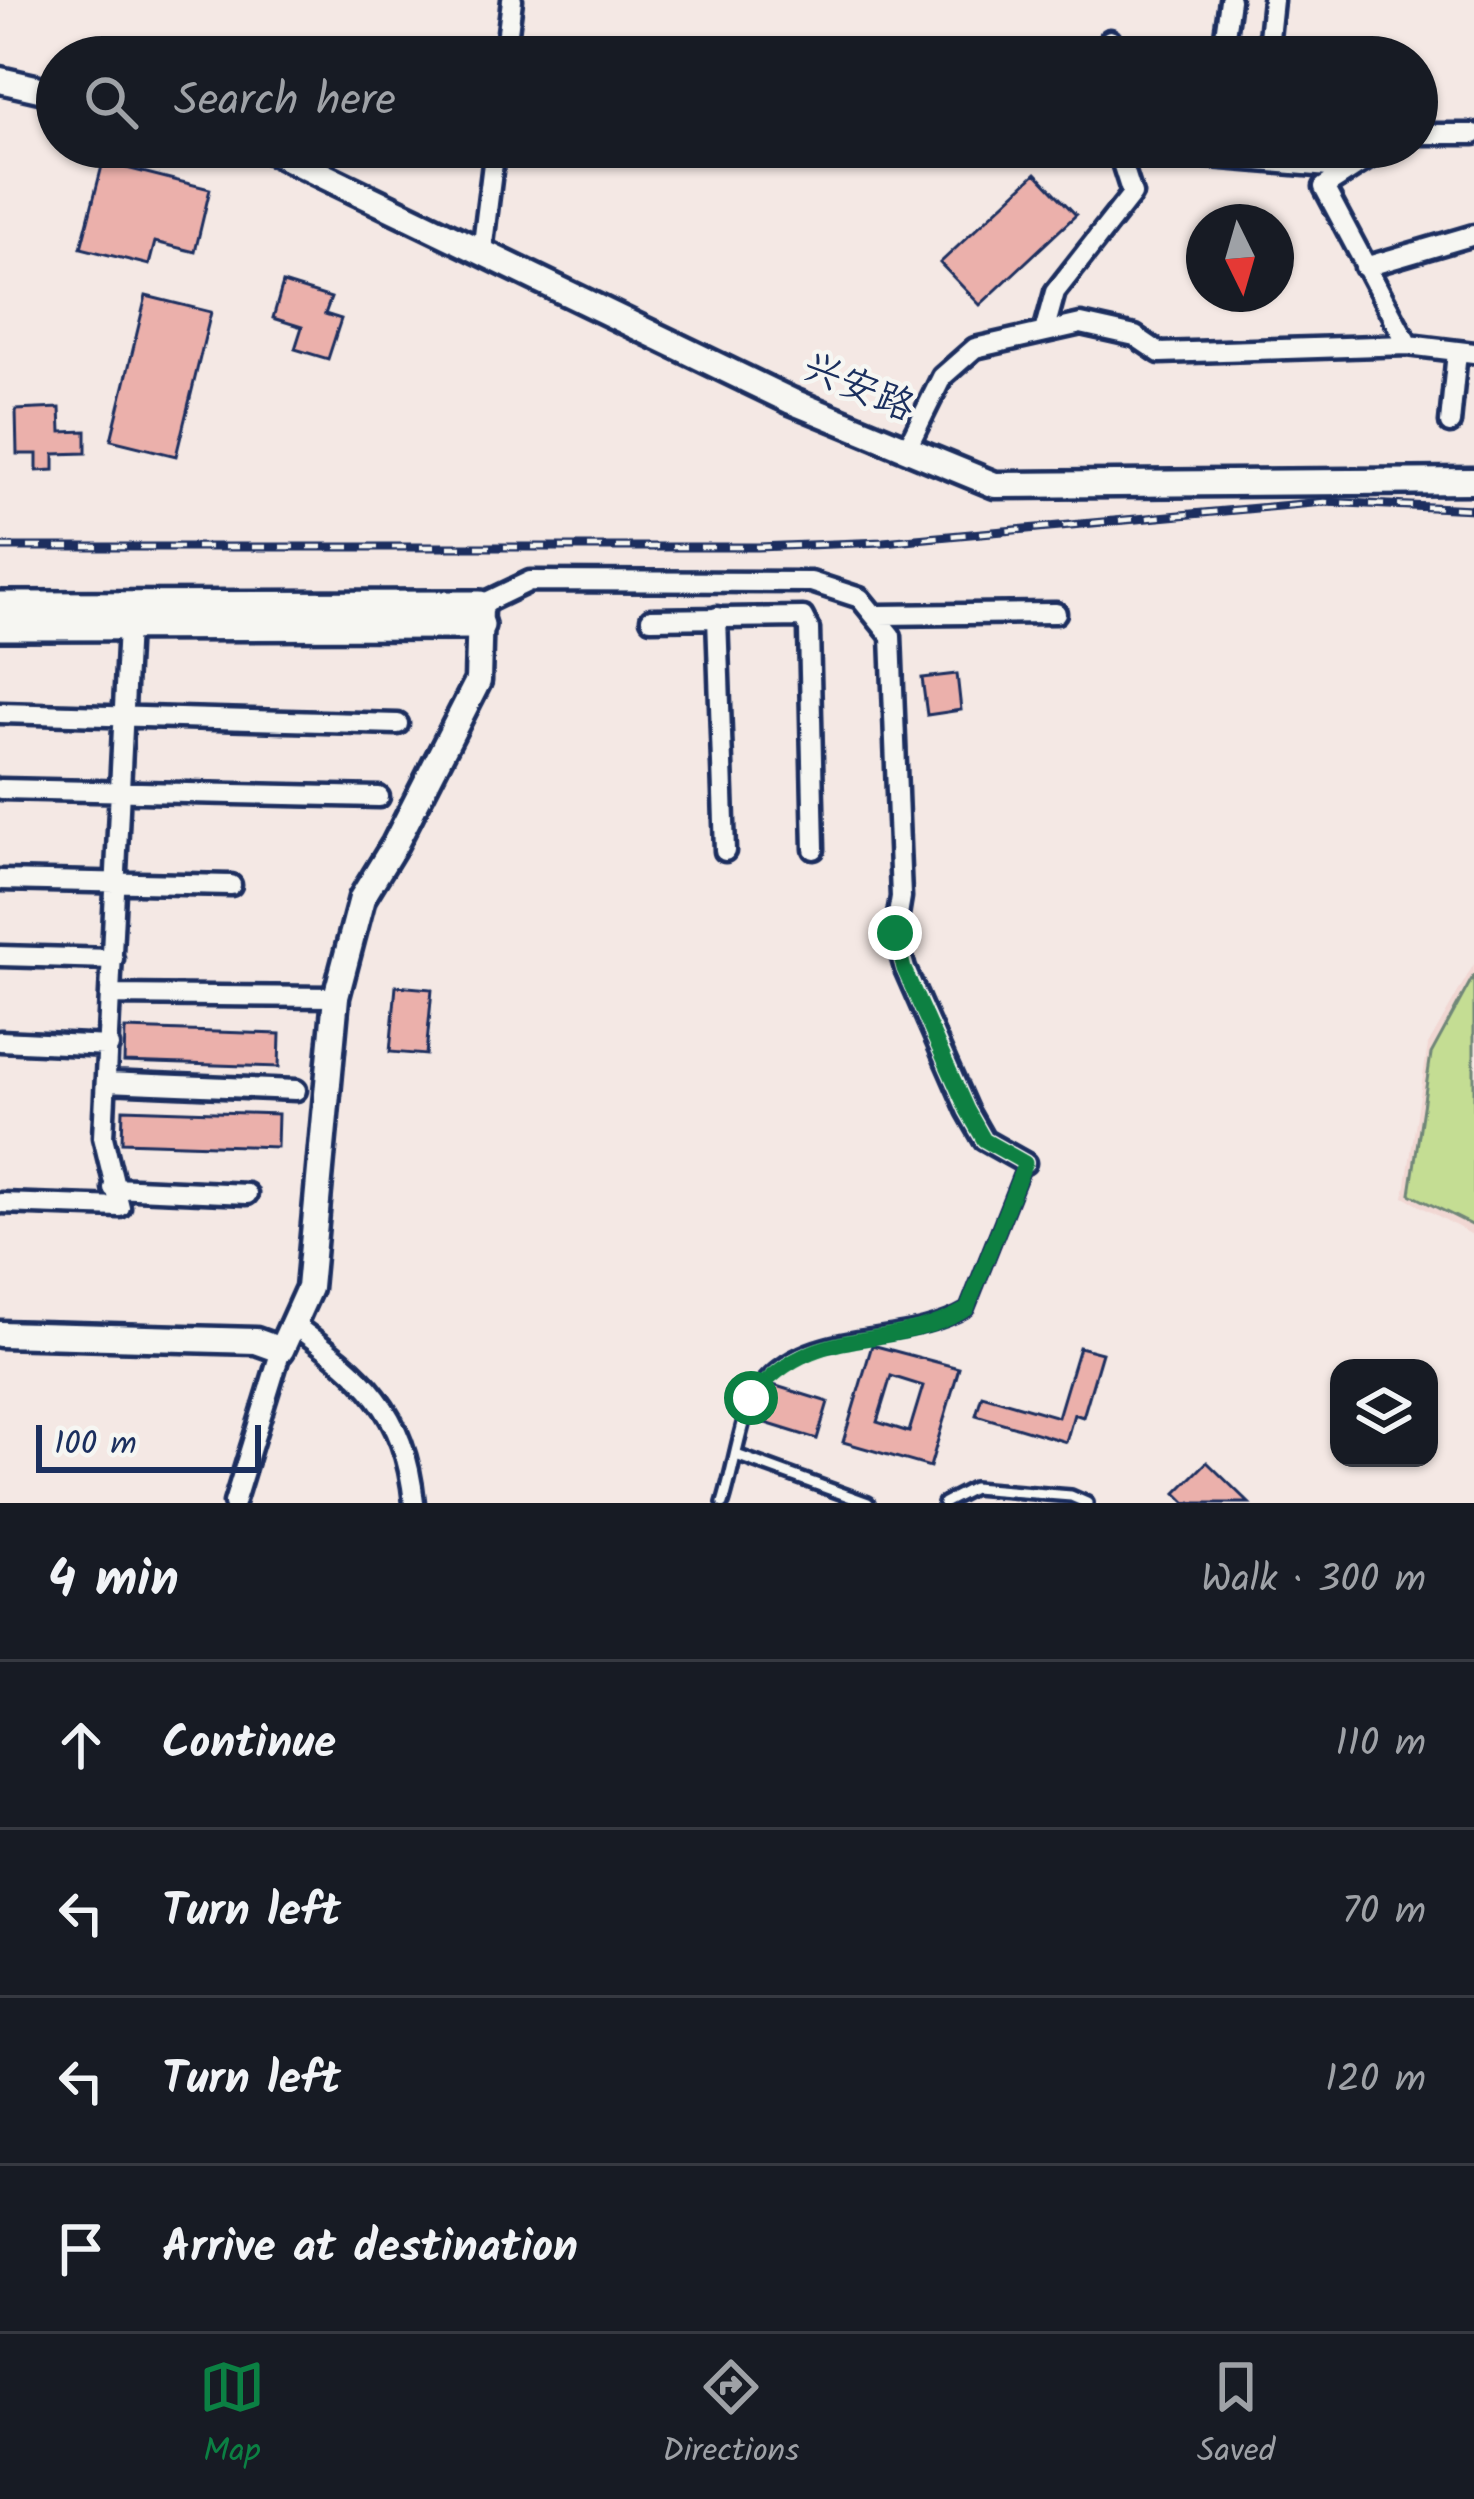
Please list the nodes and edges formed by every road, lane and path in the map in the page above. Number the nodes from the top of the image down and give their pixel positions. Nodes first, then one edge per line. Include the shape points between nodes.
1 (512, 0) edge
2 (1230, 0) edge
3 (1273, 0) edge
4 (508, 36) edge
5 (1225, 36) edge
6 (1269, 36) edge
7 (0, 80) edge
8 (36, 88) edge
9 (1438, 134) edge
10 (1474, 134) edge
11 (308, 168) edge
12 (492, 168) edge
13 (1123, 168) edge
14 (1353, 168) edge
15 (1474, 235) edge
16 (482, 252) junction
17 (1365, 267) junction
18 (1044, 332) junction
19 (1408, 344) junction
20 (1465, 352) edge
21 (1450, 423) dead end
22 (907, 448) junction
23 (1474, 481) edge
24 (724, 582) junction
25 (0, 606) edge
26 (1056, 613) dead end
27 (480, 615) junction
28 (879, 615) junction
29 (721, 617) junction
30 (651, 620) dead end
31 (0, 626) edge
32 (128, 626) junction
33 (0, 713) edge
34 (124, 717) junction
35 (398, 724) dead end
36 (0, 789) edge
37 (119, 792) junction
38 (379, 796) dead end
39 (814, 849) dead end
40 (725, 851) dead end
41 (0, 880) edge
42 (115, 883) junction
43 (231, 885) dead end
44 (0, 956) edge
45 (113, 958) junction
46 (112, 995) junction
47 (336, 997) junction
48 (0, 1041) edge
49 (109, 1046) junction
50 (106, 1082) junction
51 (296, 1090) dead end
52 (1025, 1163) joint
53 (113, 1188) junction
54 (247, 1194) dead end
55 (1, 1203) edge
56 (293, 1324) junction
57 (0, 1334) edge
58 (281, 1350) junction
59 (739, 1456) junction
60 (234, 1503) edge
61 (414, 1503) edge
62 (722, 1503) edge
63 (868, 1503) edge
64 (944, 1503) edge
65 (1087, 1503) edge

1 - 4 street
2 - 5 street
3 - 6 street
7 - 8 street
9 - 10 street
11 - 16 street, 兴安路
12 - 16 street
13 - 18 street via 1132,194 1055,292
14 - 17 street via 1324,187
15 - 17 street
16 - 22 street, 兴安路
17 - 19 street
18 - 19 street via 1081,324 1135,336 1160,353
18 - 22 street via 986,344 956,360
19 - 20 street
20 - 21 street
22 - 23 street, 兴安路 via 995,485
24 - 27 street via 530,581
24 - 28 street via 824,584
24 - 29 street
25 - 27 main road
26 - 28 street
27 - 32 main road
27 - 47 street via 478,681 362,898
28 - 52 street via 895,647 895,933 904,969 984,1140
29 - 30 street
29 - 39 street via 803,616 809,629
29 - 40 street
31 - 32 main road
32 - 34 street
33 - 34 street
34 - 35 street
34 - 37 street
36 - 37 street
37 - 38 street
37 - 42 street
41 - 42 street
42 - 43 street
42 - 45 street
44 - 45 street
45 - 46 street
46 - 47 street
46 - 49 street
47 - 56 street via 309,1288
48 - 49 street
49 - 50 street
50 - 51 street
50 - 53 street via 103,1137
52 - 59 lane via 967,1309 929,1328 838,1340 789,1360 751,1398
53 - 54 street
53 - 55 street via 120,1207
56 - 58 street
56 - 61 street via 362,1375 396,1425
57 - 58 street via 256,1341
58 - 60 street
59 - 62 lane
59 - 63 lane
64 - 65 lane via 973,1488

